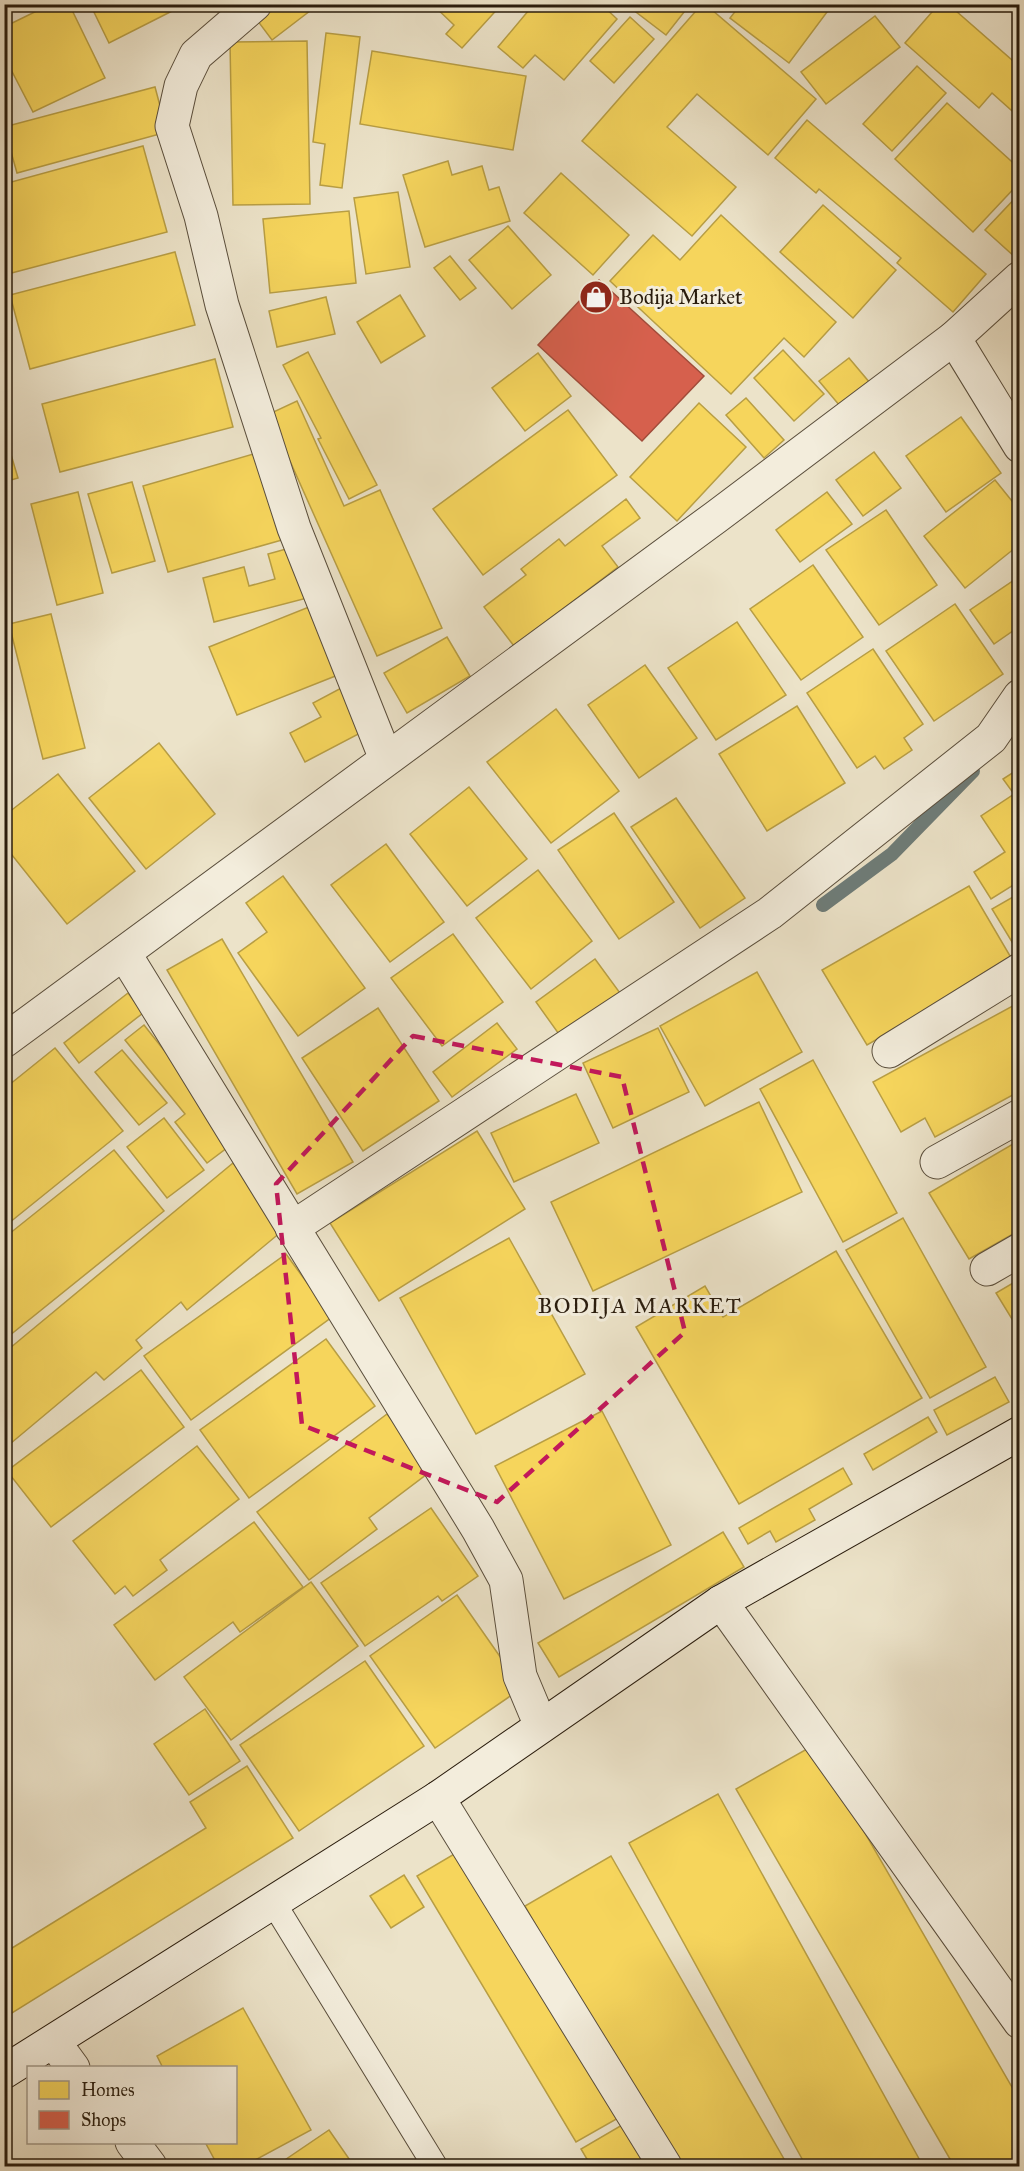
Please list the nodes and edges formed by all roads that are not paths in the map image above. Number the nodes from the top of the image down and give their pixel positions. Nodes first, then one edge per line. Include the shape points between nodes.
1 (255, 4) edge
2 (1020, 278) edge
3 (954, 338) junction
4 (1020, 446) edge
5 (1020, 696) edge
6 (386, 759) junction
7 (124, 953) junction
8 (1020, 970) edge
9 (4, 1041) edge
10 (889, 1051) dead end
11 (1020, 1116) edge
12 (937, 1162) dead end
13 (292, 1228) junction
14 (1020, 1250) edge
15 (987, 1269) dead end
16 (1019, 1433) edge
17 (721, 1602) junction
18 (541, 1726) junction
19 (438, 1798) junction
20 (273, 1902) junction
21 (1020, 2022) edge
22 (63, 2055) edge
23 (4, 2072) edge
24 (134, 2144) edge
25 (150, 2166) edge
26 (435, 2166) edge
27 (665, 2166) edge

1 - 6 street via 196,55 181,86 172,126 201,216 222,305 294,528
2 - 3 street
3 - 4 street
3 - 6 street
5 - 13 street via 991,738 770,913
6 - 7 street
7 - 9 street
7 - 13 street
8 - 10 street
11 - 12 street
13 - 18 street via 472,1519 506,1581 520,1676
14 - 15 street
16 - 17 street
17 - 18 street
17 - 21 street
18 - 19 street
19 - 20 street
19 - 27 street
20 - 22 street
20 - 26 lane
22 - 23 street
24 - 25 street

